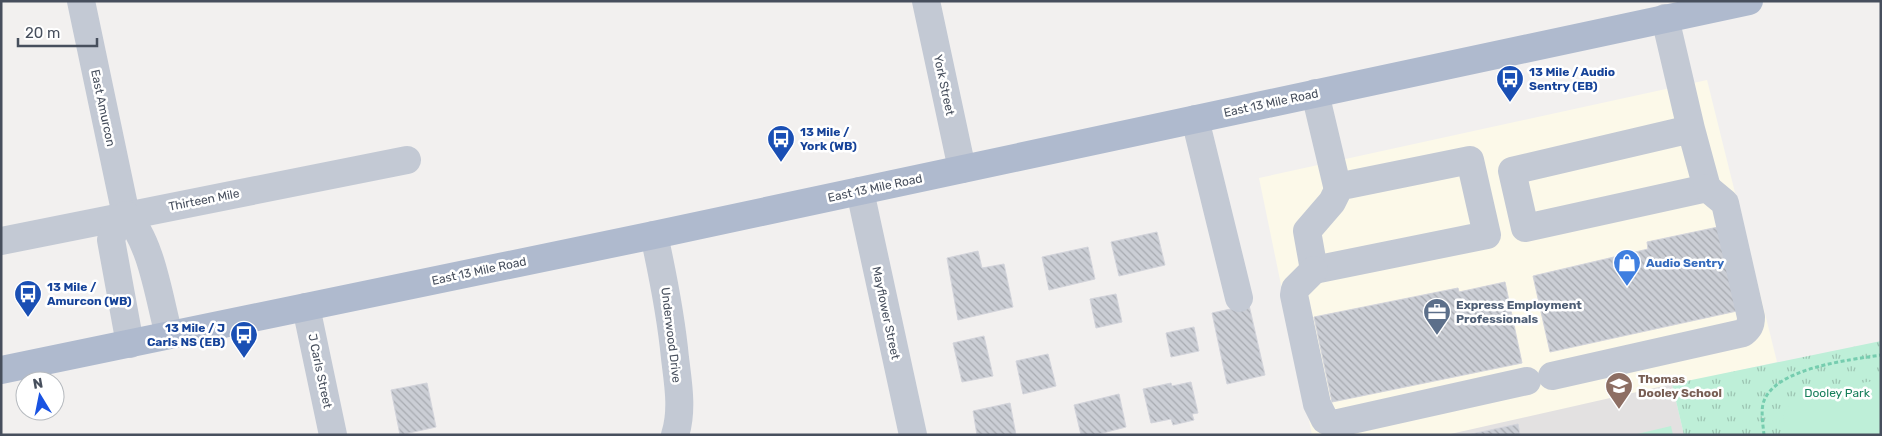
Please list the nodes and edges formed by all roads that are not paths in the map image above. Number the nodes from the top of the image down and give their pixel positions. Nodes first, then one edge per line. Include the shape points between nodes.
1 (81, 1) edge
2 (926, 1) edge
3 (1748, 1) edge
4 (1666, 18) junction
5 (1315, 93) junction
6 (1195, 119) junction
7 (1691, 129) junction
8 (406, 160) dead end
9 (962, 169) junction
10 (1337, 187) junction
11 (1707, 188) junction
12 (860, 191) junction
13 (126, 215) junction
14 (654, 235) junction
15 (1, 241) edge
16 (1314, 270) junction
17 (1239, 298) dead end
18 (306, 306) junction
19 (169, 335) junction
20 (130, 344) junction
21 (1, 370) edge
22 (334, 435) edge
23 (675, 435) edge
24 (913, 435) edge

1 - 13 street, East Amurcon
2 - 9 street, York Street
3 - 4 main road, East 13 Mile Road
4 - 5 main road, East 13 Mile Road
4 - 7 street
5 - 6 main road, East 13 Mile Road
5 - 10 street
6 - 9 main road, East 13 Mile Road
6 - 17 street
7 - 11 street
7 - 11 street via 1512,171 1524,228
8 - 13 street, Thirteen Mile
9 - 12 main road, East 13 Mile Road
10 - 16 street via 1332,202 1307,232
10 - 16 street via 1470,160 1487,235
11 - 16 street via 1725,203 1751,317 1751,325 1743,333 1334,424 1325,420 1317,404 1294,295 1295,289
12 - 14 main road, East 13 Mile Road
12 - 24 street, Mayflower Street
13 - 15 street, Thirteen Mile
13 - 19 street, East Amurcon via 135,225 147,254
13 - 20 street via 115,228 111,240
14 - 18 main road, East 13 Mile Road
14 - 23 street, Underwood Drive via 669,305 678,379 679,409
18 - 19 main road, East 13 Mile Road
18 - 22 street, J Carls Street
19 - 20 main road, East 13 Mile Road
20 - 21 main road, East 13 Mile Road

